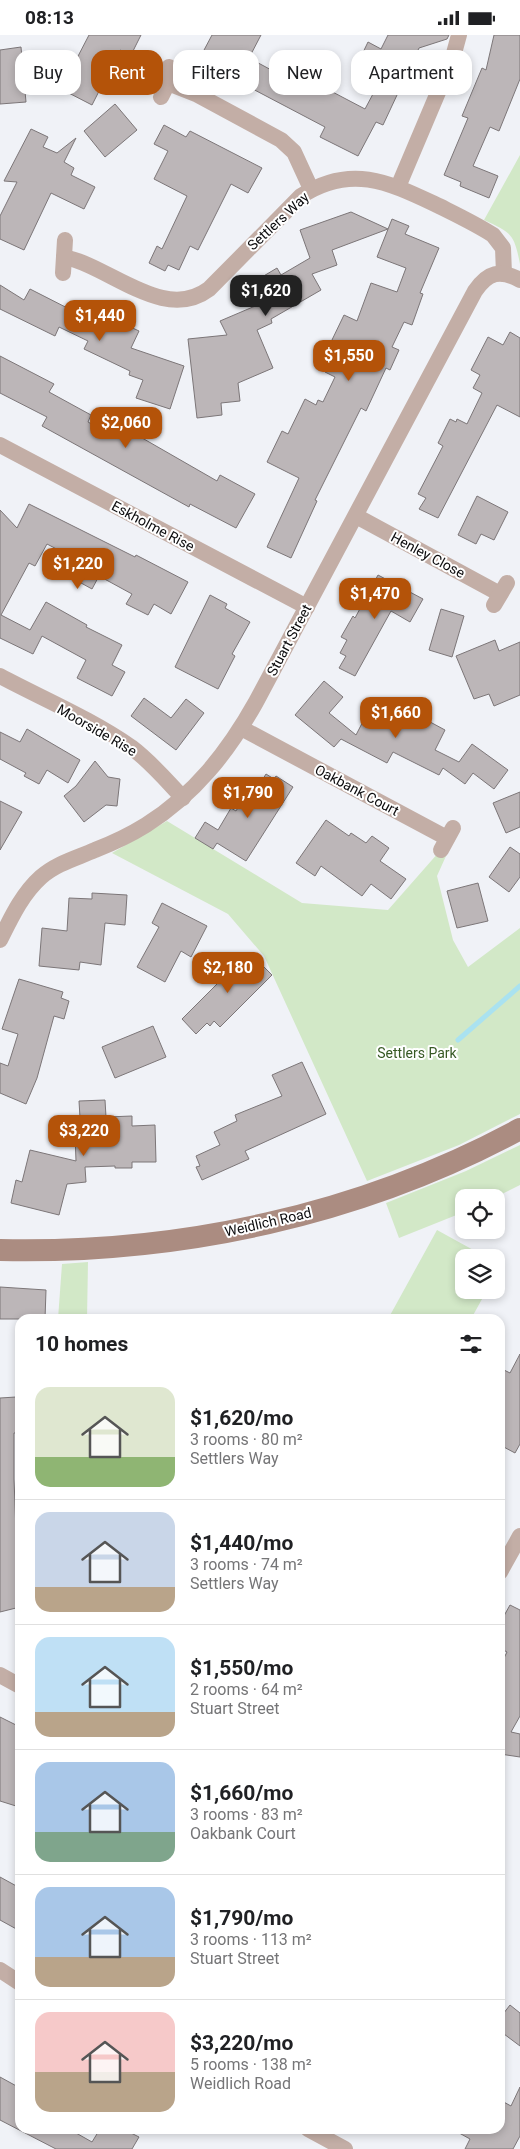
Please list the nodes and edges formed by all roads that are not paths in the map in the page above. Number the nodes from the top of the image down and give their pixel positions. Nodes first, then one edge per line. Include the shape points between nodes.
1 (459, 35) edge
2 (166, 82) dead end
3 (398, 187) junction
4 (311, 189) junction
5 (65, 240) dead end
6 (64, 257) junction
7 (63, 273) dead end
8 (504, 274) junction
9 (520, 280) edge
10 (0, 445) edge
11 (356, 516) junction
12 (500, 594) dead end
13 (307, 607) junction
14 (0, 676) edge
15 (241, 728) junction
16 (183, 798) junction
17 (447, 839) dead end
18 (2, 930) edge
19 (520, 1129) edge
20 (0, 1249) edge
21 (520, 1536) edge
22 (505, 1563) edge
23 (0, 1675) edge
24 (15, 1683) edge
25 (0, 1962) edge
26 (15, 1968) edge
27 (0, 1970) edge
28 (15, 1980) edge
29 (318, 2134) edge
30 (346, 2149) edge

1 - 3 street via 453,57
2 - 4 street via 196,94 281,140 294,152
3 - 4 street, Settlers Way via 377,180 356,179
3 - 8 street, Settlers Way via 493,235 503,247
4 - 6 street, Settlers Way via 292,203 209,289 192,298 159,297 90,265
5 - 6 street
6 - 7 street
8 - 9 street
8 - 11 street, Stuart Street via 485,278 475,291
10 - 13 street, Eskholme Rise
11 - 12 street, Henley Close
11 - 13 street, Stuart Street
13 - 15 street, Stuart Street
14 - 16 street, Moorside Rise via 131,747
15 - 16 street, Stuart Street via 207,775
15 - 17 street, Oakbank Court
16 - 18 street, Stuart Street via 130,834 65,862 42,876
19 - 20 street, Weidlich Road via 405,1182 278,1221 205,1236 122,1247 38,1251
21 - 22 street
23 - 24 street
25 - 26 street
27 - 28 street
29 - 30 street

